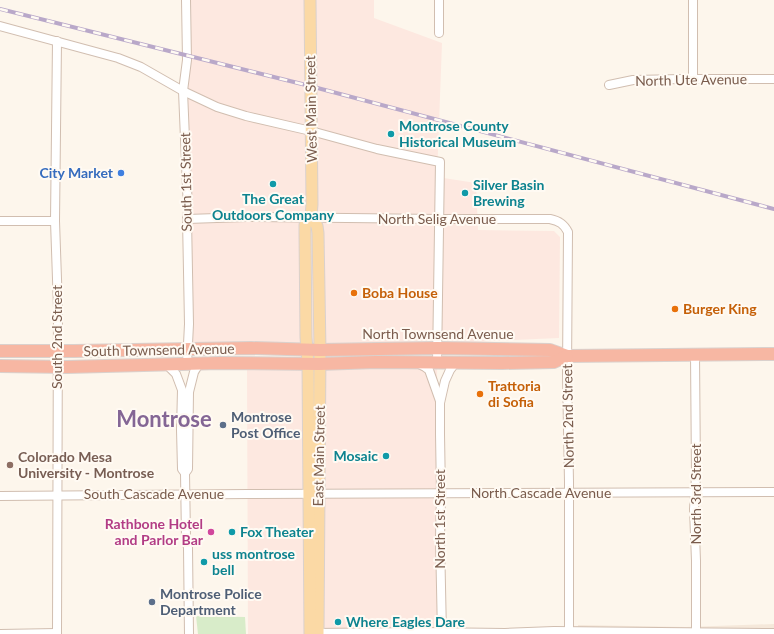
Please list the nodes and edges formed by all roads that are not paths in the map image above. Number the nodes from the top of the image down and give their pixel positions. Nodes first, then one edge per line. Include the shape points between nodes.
1 (186, 0) edge
2 (310, 0) edge
3 (439, 0) edge
4 (693, 0) edge
5 (0, 26) edge
6 (439, 33) dead end
7 (57, 41) junction
8 (693, 79) junction
9 (774, 79) edge
10 (609, 85) dead end
11 (183, 91) junction
12 (311, 131) junction
13 (311, 217) junction
14 (440, 219) junction
15 (187, 220) junction
16 (0, 221) edge
17 (55, 221) junction
18 (562, 223) joint
19 (437, 348) junction
20 (188, 350) junction
21 (314, 350) junction
22 (0, 351) edge
23 (58, 351) junction
24 (695, 354) junction
25 (774, 354) edge
26 (567, 356) junction
27 (456, 362) junction
28 (415, 363) junction
29 (166, 364) junction
30 (193, 364) junction
31 (314, 364) junction
32 (437, 364) junction
33 (0, 366) edge
34 (57, 366) junction
35 (440, 403) junction
36 (185, 473) junction
37 (774, 492) edge
38 (569, 493) junction
39 (695, 493) junction
40 (314, 494) junction
41 (441, 494) junction
42 (186, 495) junction
43 (0, 496) edge
44 (57, 496) junction
45 (442, 633) edge
46 (569, 633) edge
47 (696, 633) edge
48 (774, 633) edge
49 (0, 634) edge
50 (57, 634) edge
51 (189, 634) edge
52 (314, 634) edge

1 - 11 street, South 1st Street via 187,60
2 - 12 main road, West Main Street
3 - 6 street
4 - 8 street
5 - 7 street
7 - 11 street via 142,67
7 - 17 street, South 2nd Street
8 - 9 street, North Ute Avenue
8 - 10 street, North Ute Avenue via 633,80
11 - 12 street via 217,107
11 - 15 street, South 1st Street
12 - 13 main road, West Main Street
12 - 14 street via 377,149 440,162
13 - 14 street, North Selig Avenue
13 - 15 street, North Selig Avenue
13 - 21 main road, West Main Street via 305,226 306,337
14 - 18 street, North Selig Avenue via 550,219
14 - 19 street
15 - 20 street, South 1st Street
16 - 17 street
17 - 23 street, South 2nd Street
18 - 26 street, North 2nd Street via 568,232
19 - 21 highway, North Townsend Avenue
19 - 26 highway, North Townsend Avenue via 550,350
19 - 32 street
20 - 21 highway, South Townsend Avenue
20 - 23 highway, South Townsend Avenue
20 - 30 street, South 1st Street
21 - 31 main road, East Main Street
22 - 23 highway, South Townsend Avenue
23 - 34 street, South 2nd Street
24 - 25 highway, North Townsend Avenue
24 - 26 highway, North Townsend Avenue
24 - 39 street, North 3rd Street
26 - 27 highway, North Townsend Avenue via 554,362
26 - 38 street, North 2nd Street
27 - 32 highway, North Townsend Avenue
27 - 35 street, North 1st Street via 445,381
28 - 31 highway, North Townsend Avenue
28 - 32 highway, North Townsend Avenue
28 - 35 street, North 1st Street via 430,370
29 - 30 highway, South Townsend Avenue
29 - 34 highway, South Townsend Avenue
29 - 36 street, South 1st Street via 176,374 181,386 182,469
30 - 31 highway, South Townsend Avenue
30 - 36 street, South 1st Street via 189,392 188,468
31 - 40 main road, East Main Street
33 - 34 highway, South Townsend Avenue
34 - 44 street, South 2nd Street
35 - 41 street, North 1st Street
36 - 42 street, South 1st Street
37 - 39 street, North Cascade Avenue
38 - 39 street, North Cascade Avenue
38 - 41 street, North Cascade Avenue
38 - 46 street, North 2nd Street
39 - 47 street, North 3rd Street
40 - 41 street, North Cascade Avenue
40 - 42 street, South Cascade Avenue
40 - 52 main road, East Main Street
41 - 45 street, North 1st Street
42 - 44 street, South Cascade Avenue
42 - 51 street, South 1st Street
43 - 44 street, South Cascade Avenue
44 - 50 street, South 2nd Street
45 - 46 street
45 - 52 street
46 - 47 street
47 - 48 street
49 - 50 street

